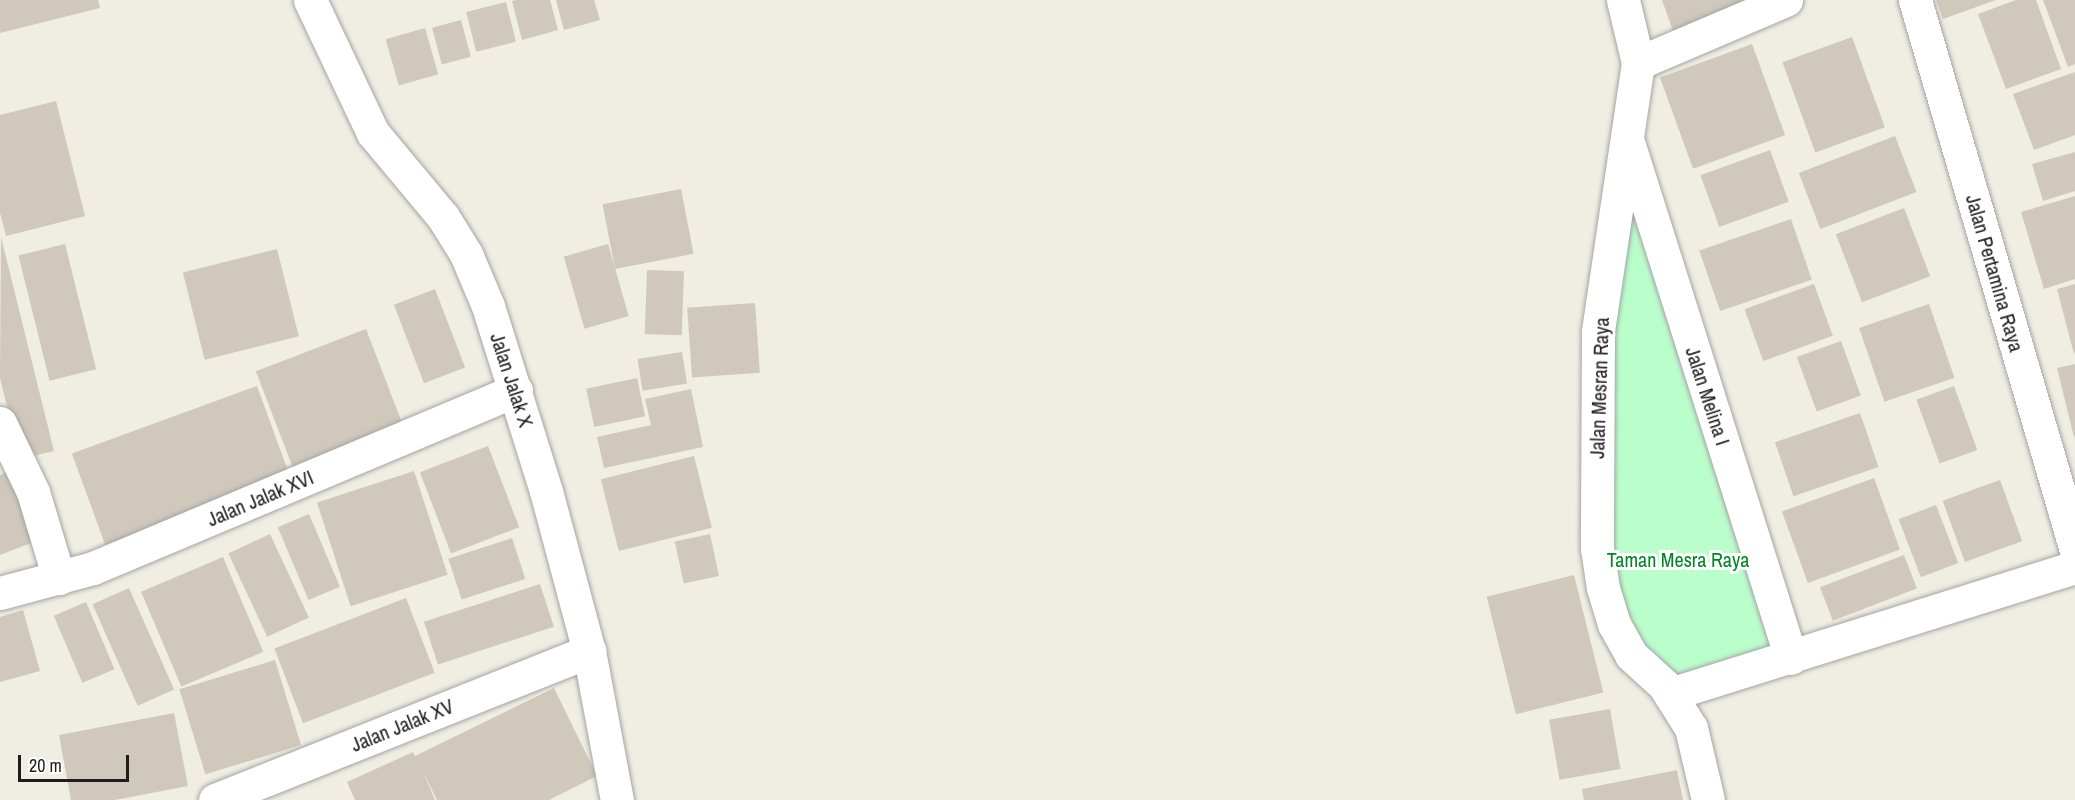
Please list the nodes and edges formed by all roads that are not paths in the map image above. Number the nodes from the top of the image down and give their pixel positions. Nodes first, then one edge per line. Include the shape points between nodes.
1 (310, 0) edge
2 (1623, 0) edge
3 (1786, 0) edge
4 (1915, 0) edge
5 (1638, 63) junction
6 (1625, 134) junction
7 (516, 390) junction
8 (0, 423) edge
9 (2075, 547) edge
10 (2075, 567) edge
11 (59, 578) junction
12 (0, 594) edge
13 (589, 651) junction
14 (1791, 658) junction
15 (1670, 694) junction
16 (215, 800) edge
17 (616, 800) edge
18 (1708, 800) edge

1 - 7 street, Jalan Jalak X via 373,133 443,217 466,254
2 - 5 street
3 - 5 street
4 - 9 street, Jalan Pertamina Raya
5 - 6 street, Jalan Mesran Raya
6 - 14 street, Jalan Melina I
6 - 15 street, Jalan Mesran Raya via 1596,363 1597,548 1614,624 1631,655
7 - 11 street, Jalan Jalak XVI via 93,568
7 - 13 street, Jalan Jalak X
8 - 11 street via 33,492
10 - 14 street
11 - 12 street, Jalan Jalak XVI
13 - 16 street, Jalan Jalak XV
13 - 17 street, Jalan Jalak X
14 - 15 street
15 - 18 street, Jalan Mesran Raya via 1691,728

